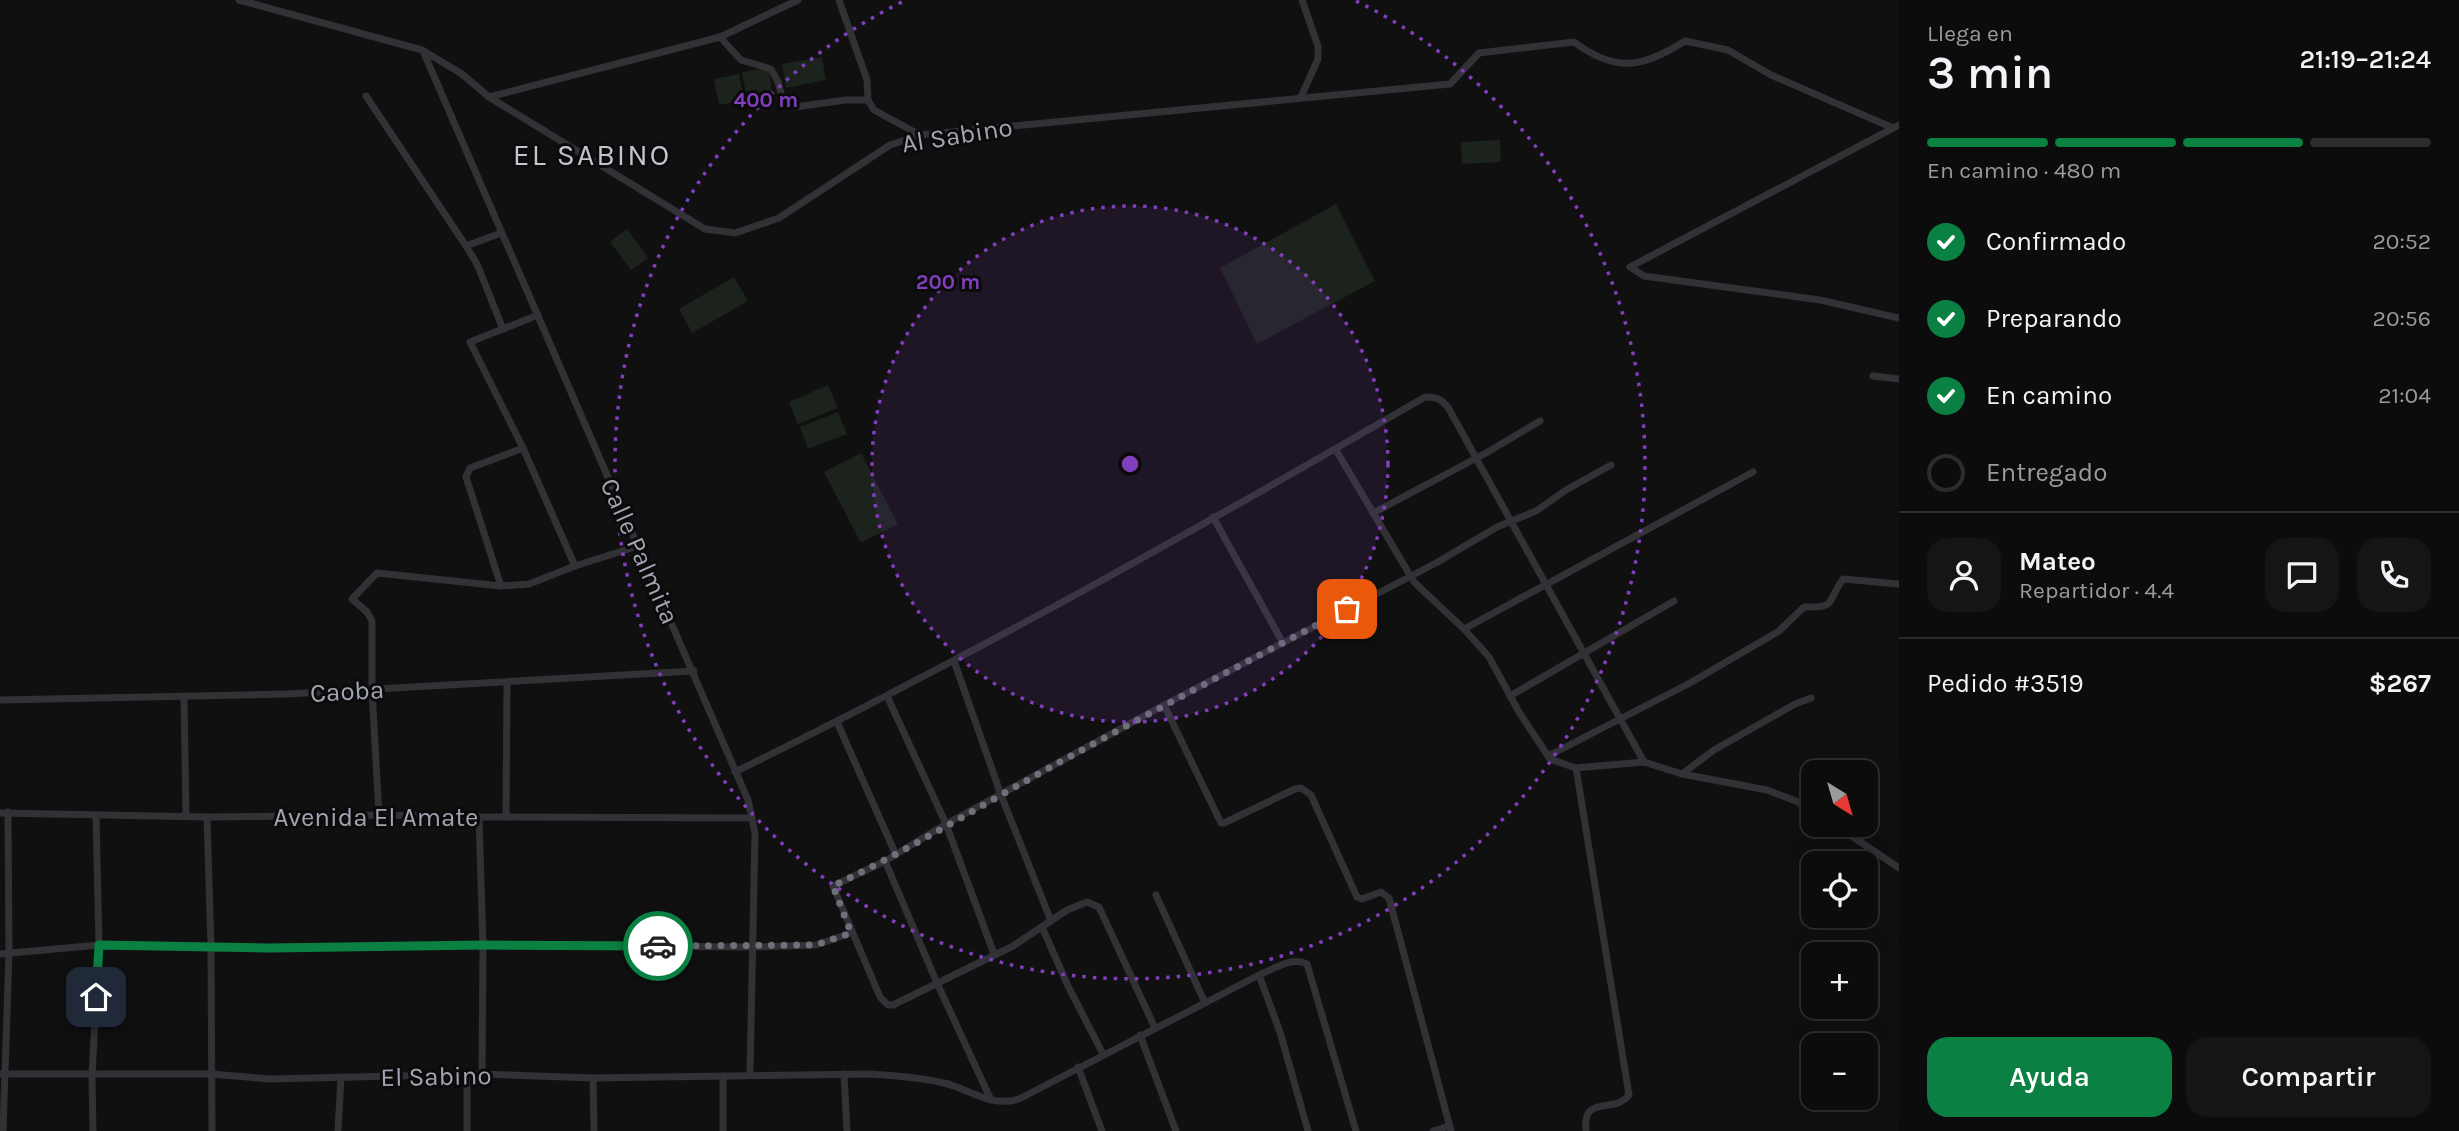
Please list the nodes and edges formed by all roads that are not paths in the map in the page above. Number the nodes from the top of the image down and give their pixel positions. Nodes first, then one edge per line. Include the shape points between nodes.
1 (242, 0) edge
2 (798, 0) edge
3 (839, 0) edge
4 (1302, 0) edge
5 (720, 37) junction
6 (422, 50) junction
7 (366, 96) dead end
8 (489, 97) junction
9 (1301, 97) junction
10 (868, 100) junction
11 (1896, 126) edge
12 (919, 135) junction
13 (501, 233) junction
14 (466, 246) junction
15 (538, 315) junction
16 (1899, 318) edge
17 (503, 330) junction
18 (1873, 376) dead end
19 (1899, 379) edge
20 (1540, 421) dead end
21 (523, 448) junction
22 (1336, 450) junction
23 (1475, 459) junction
24 (1611, 465) dead end
25 (1753, 472) dead end
26 (1373, 513) junction
27 (1213, 517) junction
28 (1512, 521) junction
29 (638, 546) junction
30 (575, 566) junction
31 (1410, 576) junction
32 (1899, 584) edge
33 (1545, 585) junction
34 (500, 586) junction
35 (1674, 601) dead end
36 (1464, 629) junction
37 (1283, 643) junction
38 (1583, 653) junction
39 (954, 661) junction
40 (694, 671) junction
41 (508, 683) junction
42 (372, 690) junction
43 (887, 696) junction
44 (1510, 696) junction
45 (184, 697) junction
46 (1811, 698) dead end
47 (0, 701) edge
48 (1164, 705) junction
49 (1619, 718) junction
50 (837, 722) junction
51 (1548, 756) junction
52 (1644, 762) junction
53 (1576, 768) junction
54 (735, 772) junction
55 (1682, 774) junction
56 (1001, 795) junction
57 (1801, 804) edge
58 (4, 813) edge
59 (379, 815) junction
60 (96, 816) junction
61 (186, 816) junction
62 (207, 817) junction
63 (479, 817) junction
64 (506, 817) junction
65 (752, 818) junction
66 (946, 824) junction
67 (1853, 837) edge
68 (896, 855) junction
69 (885, 861) junction
70 (1899, 868) edge
71 (1156, 895) dead end
72 (1051, 920) junction
73 (1042, 927) junction
74 (851, 933) junction
75 (99, 945) junction
76 (483, 945) junction
77 (211, 946) junction
78 (752, 947) junction
79 (9, 953) junction
80 (0, 954) edge
81 (994, 954) junction
82 (1259, 975) junction
83 (937, 983) junction
84 (1205, 1003) junction
85 (1155, 1028) junction
86 (1140, 1035) junction
87 (1102, 1054) junction
88 (1078, 1067) junction
89 (3, 1074) edge
90 (211, 1074) junction
91 (467, 1074) junction
92 (482, 1074) junction
93 (750, 1074) junction
94 (844, 1074) junction
95 (92, 1076) junction
96 (723, 1076) junction
97 (341, 1077) junction
98 (593, 1077) junction
99 (991, 1101) junction
100 (1450, 1128) edge
101 (3, 1131) edge
102 (93, 1131) edge
103 (212, 1131) edge
104 (338, 1131) edge
105 (467, 1131) edge
106 (594, 1131) edge
107 (723, 1131) edge
108 (847, 1131) edge
109 (1102, 1131) edge
110 (1176, 1131) edge
111 (1308, 1131) edge
112 (1356, 1131) edge
113 (1433, 1131) edge
114 (1586, 1131) edge

1 - 6 street, Al Sabino
2 - 5 street
3 - 10 street via 867,80
4 - 9 street via 1318,59
5 - 8 street
5 - 10 street via 741,60 771,69 783,100 795,107
6 - 8 street, Al Sabino
6 - 13 street, Calle Palmita
7 - 14 street
8 - 12 street, Al Sabino via 705,229 735,233 779,218 890,145
9 - 11 street, Al Sabino via 1450,84 1479,53 1574,42 1616,65 1667,52 1685,41 1728,50 1771,75
9 - 12 street, Al Sabino
10 - 12 street via 874,110
11 - 16 street via 1630,267 1644,276 1820,300
13 - 14 street
13 - 15 street, Calle Palmita
14 - 17 street
15 - 17 street
15 - 29 street, Calle Palmita
17 - 21 street via 470,342
18 - 19 street
20 - 23 street
21 - 30 street
21 - 34 street via 470,468 466,477
22 - 23 street via 1425,397 1436,397 1444,401
22 - 26 street
22 - 27 street
23 - 26 street
23 - 28 street
24 - 28 street
25 - 33 street
26 - 31 street
27 - 37 street
27 - 39 street
28 - 31 street
28 - 33 street
29 - 30 street
29 - 40 street, Calle Palmita
30 - 34 street via 529,584
31 - 36 street
31 - 37 street
32 - 49 street via 1843,579 1825,608 1804,607 1779,631
33 - 36 street
33 - 38 street
34 - 42 street via 377,573 352,599 372,621
35 - 38 street
36 - 44 street via 1489,657
37 - 48 street
38 - 44 street
38 - 49 street
39 - 43 street
39 - 56 street
40 - 41 street, Caoba
40 - 54 street, Calle Palmita
41 - 42 street, Caoba
41 - 64 street
42 - 45 street, Caoba
42 - 59 street
43 - 50 street
43 - 66 street
44 - 51 street
45 - 47 street, Caoba
45 - 61 street
46 - 55 street via 1714,750
48 - 56 street
48 - 100 street via 1221,823 1301,788 1311,795 1357,897 1381,892 1389,898
49 - 51 street
49 - 52 street
50 - 54 street
50 - 68 street
51 - 53 street
52 - 53 street
52 - 55 street
53 - 114 street via 1629,1095 1621,1103 1589,1110
54 - 65 street, Calle Palmita
55 - 57 street via 1767,790
56 - 66 street
56 - 72 street
58 - 60 street, Avenida El Amate
58 - 79 street
59 - 62 street, Avenida El Amate
59 - 63 street, Avenida El Amate
60 - 61 street, Avenida El Amate
60 - 75 street
61 - 62 street, Avenida El Amate
62 - 77 street
63 - 64 street, Avenida El Amate
63 - 76 street
64 - 65 street, Avenida El Amate
65 - 78 street, Calle Palmita
66 - 68 street
66 - 81 street
67 - 70 street
68 - 69 street
69 - 74 street via 833,886
69 - 83 street
71 - 84 street
72 - 73 street
72 - 85 street via 1087,902 1099,907
73 - 81 street
73 - 87 street
74 - 78 street via 816,945
74 - 83 street via 884,1003 893,1005
75 - 77 street
75 - 79 street
75 - 95 street
76 - 77 street
76 - 78 street
76 - 92 street
77 - 90 street
78 - 93 street, Calle Palmita
79 - 80 street
79 - 89 street
81 - 83 street
82 - 84 street
82 - 111 street
82 - 112 street via 1293,961 1307,964
83 - 99 street
84 - 85 street
85 - 86 street
86 - 87 street
86 - 110 street
87 - 88 street
88 - 99 street via 1019,1099
88 - 109 street
89 - 95 street, El Sabino
89 - 101 street
90 - 95 street, El Sabino
90 - 97 street, El Sabino via 270,1079
90 - 103 street
91 - 92 street, El Sabino
91 - 97 street, El Sabino
91 - 105 street
92 - 98 street, El Sabino
93 - 94 street, El Sabino
93 - 96 street, El Sabino
94 - 99 street, El Sabino via 947,1083
94 - 108 street
95 - 102 street
96 - 98 street, El Sabino
96 - 107 street
97 - 104 street
98 - 106 street
100 - 113 street

